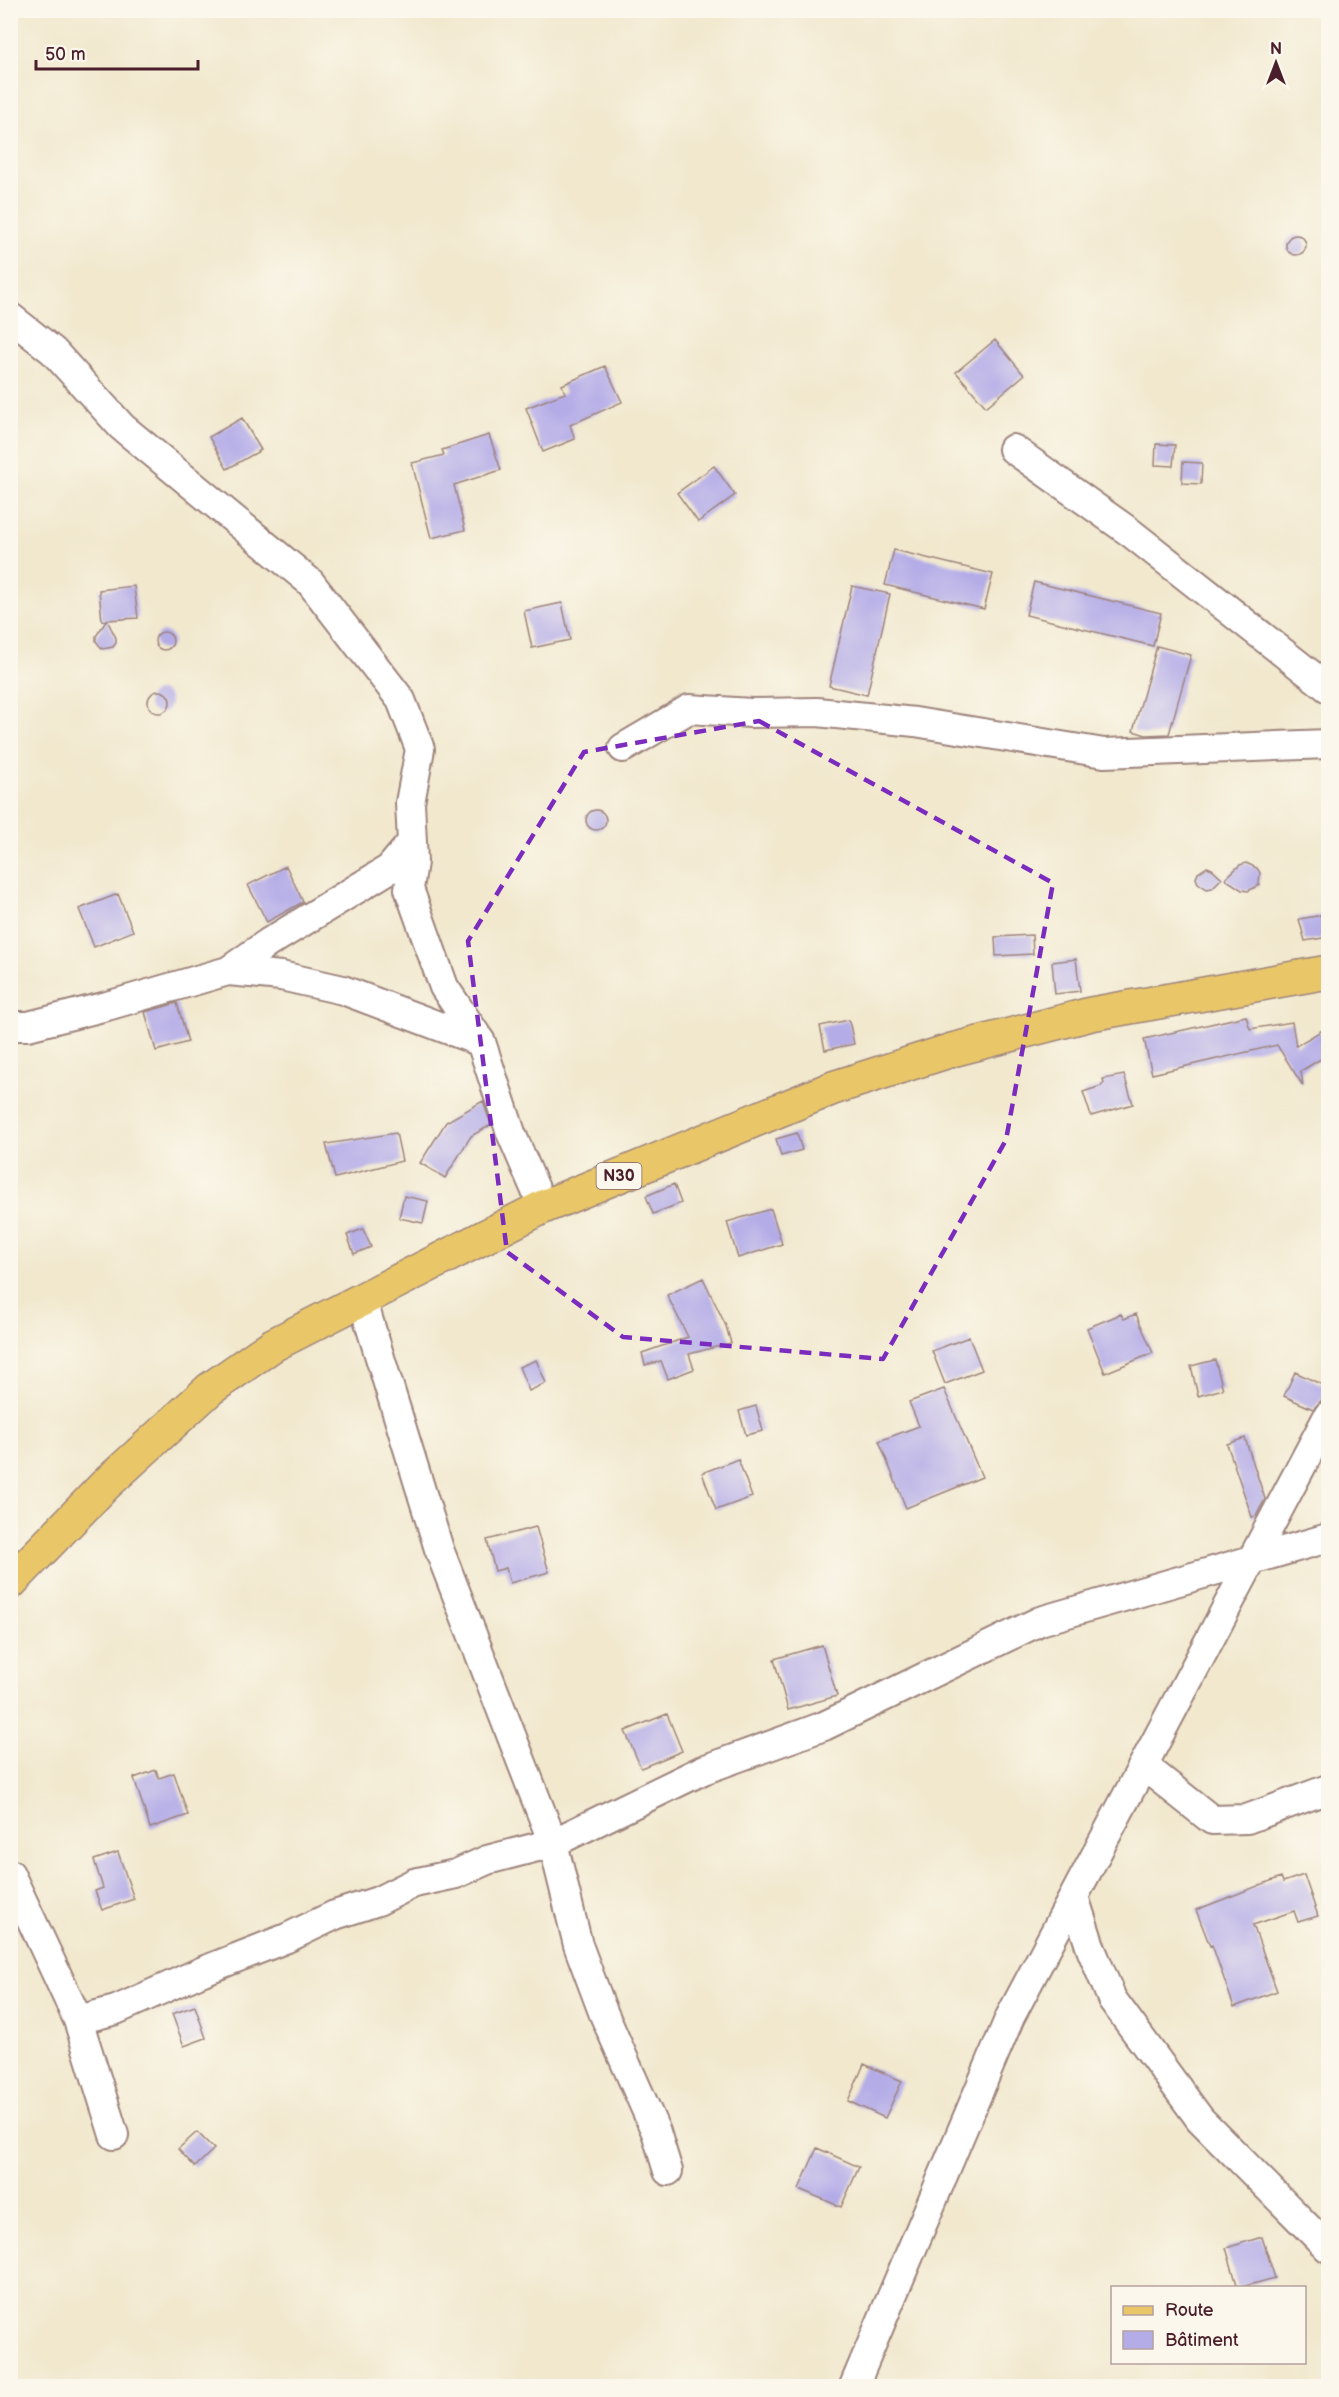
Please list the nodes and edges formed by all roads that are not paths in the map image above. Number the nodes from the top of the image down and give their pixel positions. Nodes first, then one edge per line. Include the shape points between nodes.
1 (10, 317) edge
2 (1013, 449) dead end
3 (1329, 688) edge
4 (1329, 744) edge
5 (622, 748) dead end
6 (412, 842) junction
7 (228, 971) junction
8 (1329, 972) edge
9 (10, 1026) edge
10 (481, 1042) junction
11 (543, 1207) junction
12 (362, 1299) junction
13 (1329, 1416) edge
14 (1329, 1538) edge
15 (1254, 1560) junction
16 (10, 1583) edge
17 (1144, 1766) junction
18 (1329, 1789) edge
19 (553, 1844) junction
20 (10, 1874) edge
21 (1074, 1897) junction
22 (78, 2020) junction
23 (114, 2135) dead end
24 (668, 2171) dead end
25 (1329, 2248) edge
26 (854, 2386) edge

1 - 6 street via 53,351 122,427 310,582 356,640 401,700 420,749 410,803
2 - 3 street via 1131,534
4 - 5 street via 1104,753 915,722 817,712 689,709
6 - 7 street via 388,869
6 - 10 street via 413,900 444,987
7 - 9 street via 28,1026
7 - 10 street via 281,976 343,990
8 - 11 main road, N30 via 1091,1014 952,1050 833,1088
10 - 11 street via 510,1133
11 - 12 main road, N30
12 - 16 main road, N30 via 273,1345 210,1389 105,1485
12 - 19 street via 439,1549
13 - 15 street
14 - 15 street
15 - 17 street
15 - 19 street via 1040,1621 824,1726 703,1770
17 - 18 street via 1212,1820 1247,1819
17 - 21 street
19 - 22 street via 414,1883 116,2010
19 - 24 street via 578,1945 656,2132
20 - 22 street
21 - 25 street via 1112,1999 1200,2119
21 - 26 street via 1010,2017
22 - 23 street

